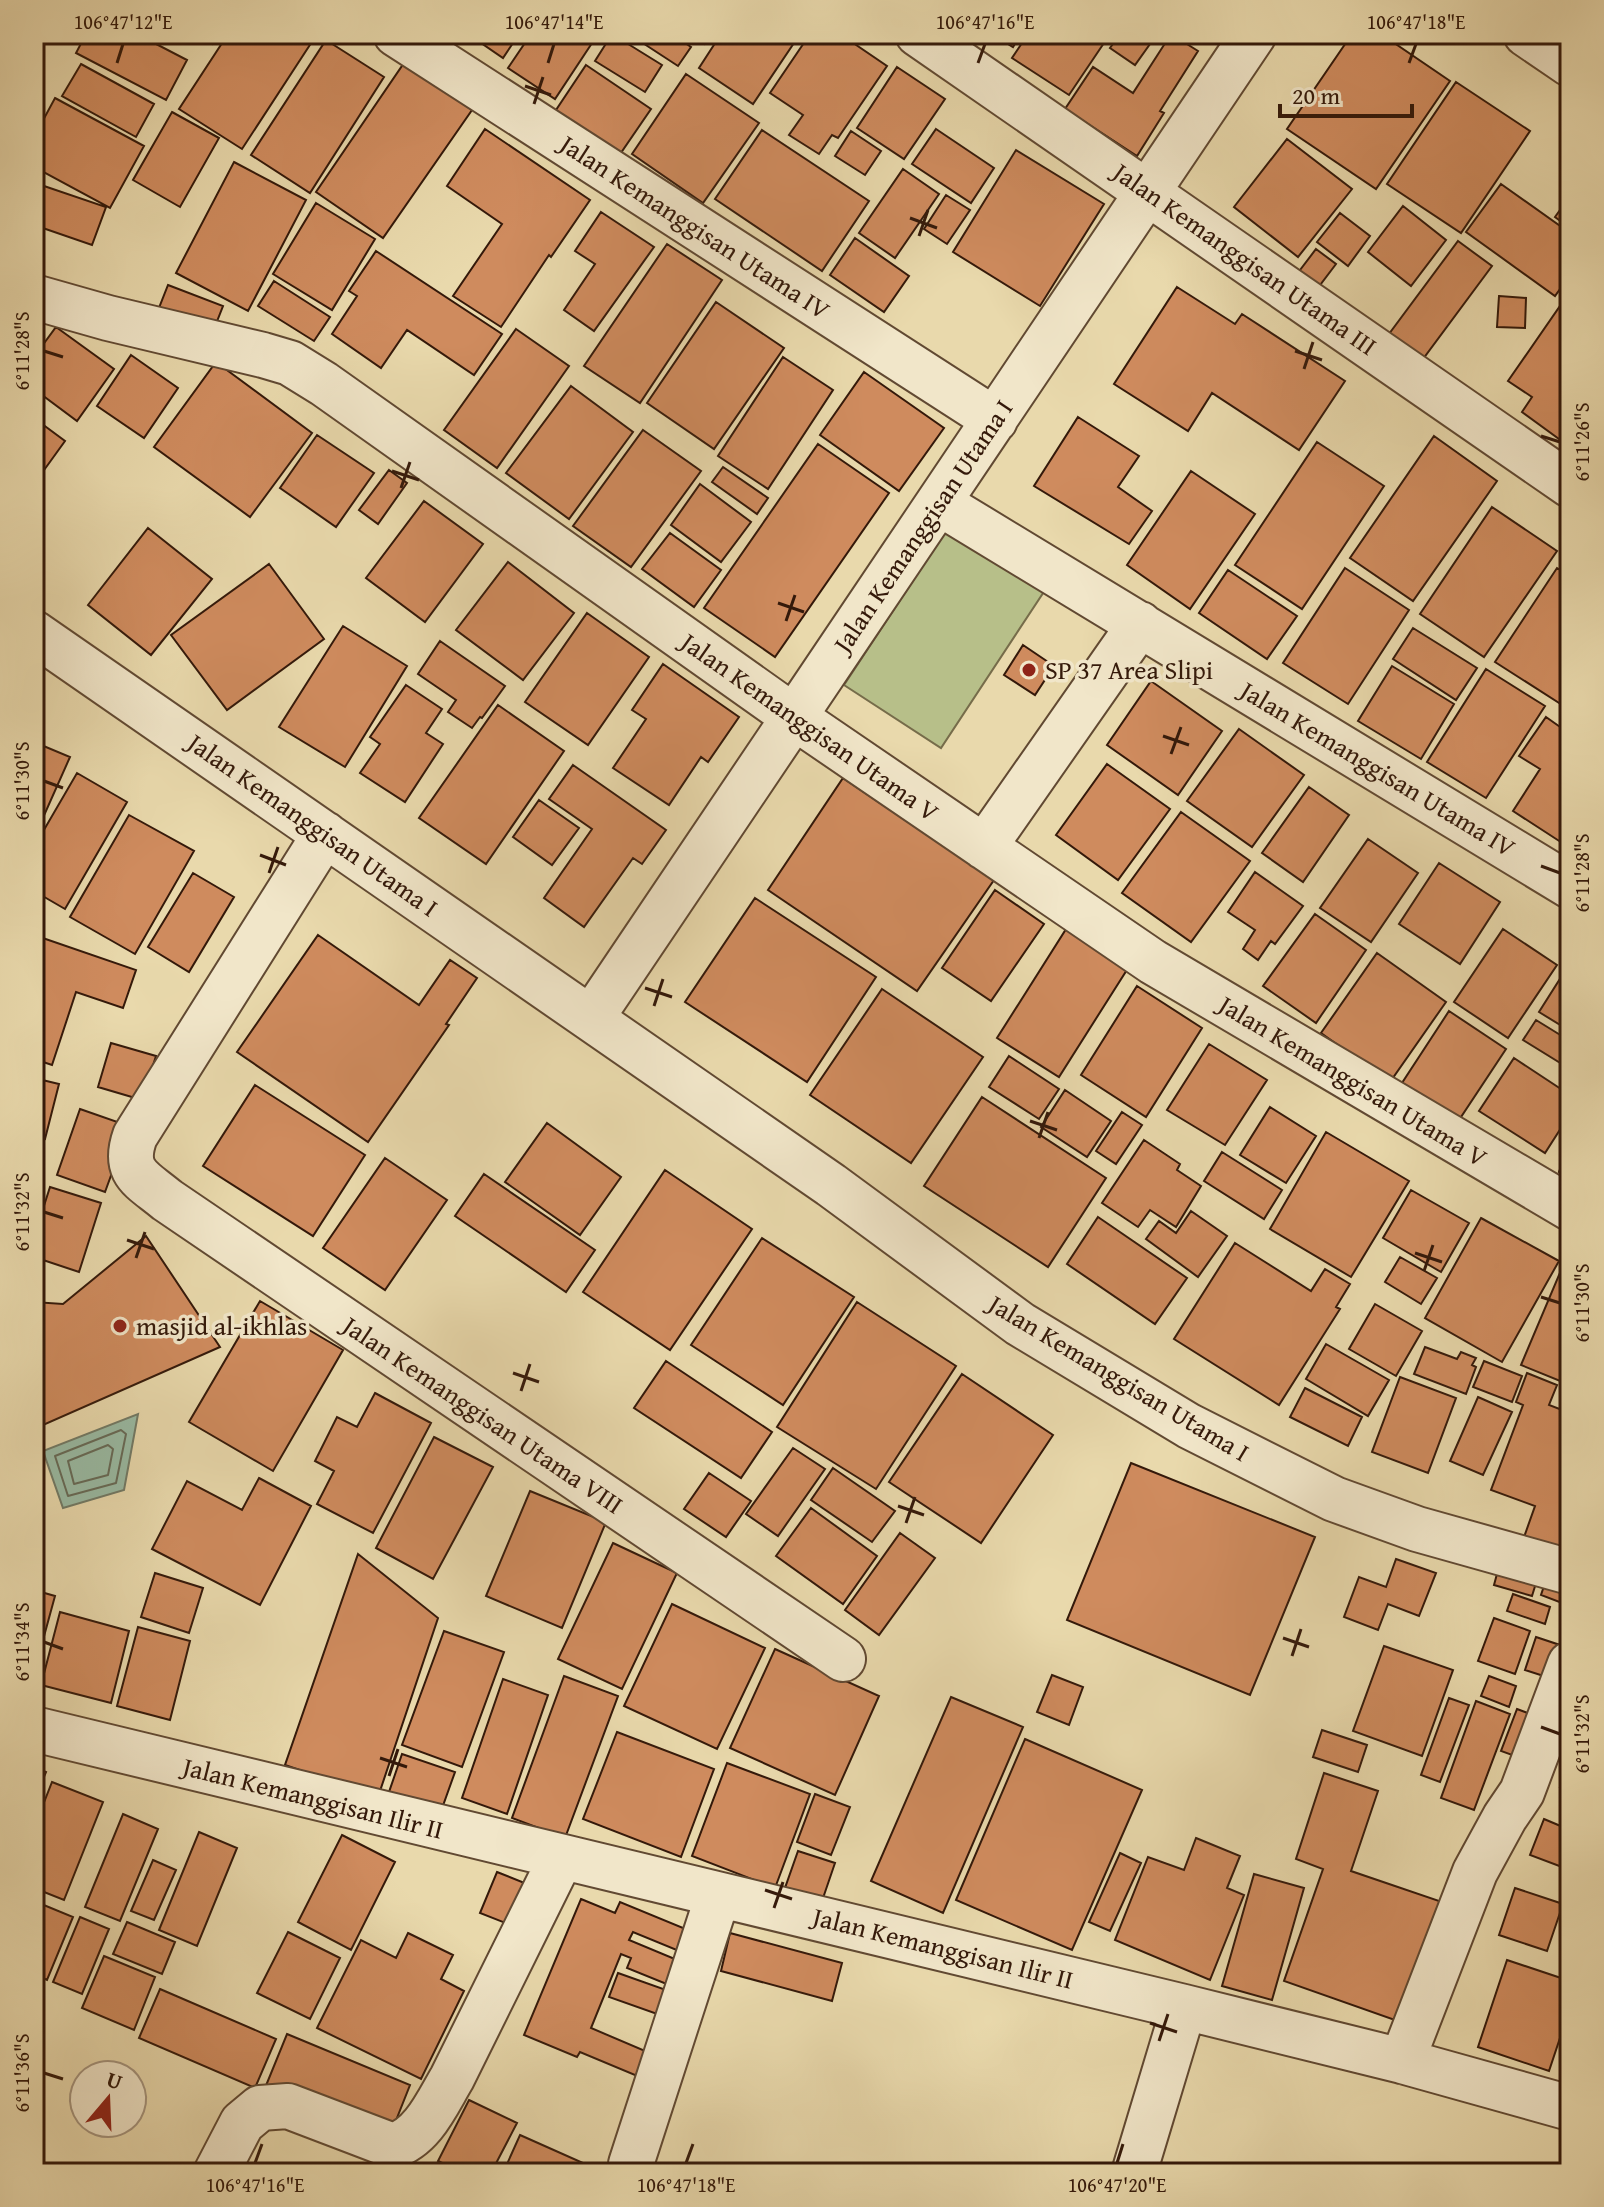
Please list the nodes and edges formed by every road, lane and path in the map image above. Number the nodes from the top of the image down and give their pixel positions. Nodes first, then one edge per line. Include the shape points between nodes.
1 (396, 34) edge
2 (918, 34) edge
3 (1254, 34) edge
4 (1526, 34) edge
5 (1570, 64) edge
6 (1148, 192) junction
7 (34, 297) edge
8 (995, 420) junction
9 (1570, 485) edge
10 (939, 503) junction
11 (1140, 624) junction
12 (34, 633) edge
13 (794, 717) junction
14 (325, 834) junction
15 (984, 847) junction
16 (1570, 886) edge
17 (592, 1017) junction
18 (1570, 1208) edge
19 (1570, 1572) edge
20 (843, 1659) dead end
21 (1570, 1664) edge
22 (34, 1729) edge
23 (561, 1858) junction
24 (721, 1896) junction
25 (1184, 2007) junction
26 (1402, 2061) junction
27 (1570, 2108) edge
28 (631, 2164) dead end
29 (216, 2173) edge
30 (1134, 2173) edge

1 - 8 street, Jalan Kemanggisan Utama IV
2 - 6 street, Jalan Kemanggisan Utama III
3 - 6 street, Jalan Kemanggisan Utama I
4 - 5 street
6 - 8 street, Jalan Kemanggisan Utama I
6 - 9 street, Jalan Kemanggisan Utama III
7 - 13 street, Jalan Kemanggisan Utama V via 290,363
8 - 10 street, Jalan Kemanggisan Utama I
10 - 11 street, Jalan Kemanggisan Utama IV
10 - 13 street, Jalan Kemanggisan Utama I
11 - 15 street
11 - 16 street, Jalan Kemanggisan Utama IV
12 - 14 street, Jalan Kemanggisan Utama I
13 - 15 street, Jalan Kemanggisan Utama V
13 - 17 street, Jalan Kemanggisan Utama I
14 - 17 street, Jalan Kemanggisan Utama I
14 - 20 street, Jalan Kemanggisan Utama VIII via 135,1136 132,1171 167,1200
15 - 18 street, Jalan Kemanggisan Utama V via 1153,962
17 - 19 street, Jalan Kemanggisan Utama I via 1020,1324 1189,1426 1334,1499 1417,1529
21 - 26 street via 1522,1792 1475,1872
22 - 23 street, Jalan Kemanggisan Ilir II
23 - 24 street, Jalan Kemanggisan Ilir II
23 - 29 street via 452,2078 409,2141 393,2146 288,2106 260,2108 242,2123
24 - 25 street, Jalan Kemanggisan Ilir II
24 - 28 street
25 - 26 street, Jalan Kemanggisan Ilir II
25 - 30 street
26 - 27 street, Jalan Kemanggisan Ilir II

